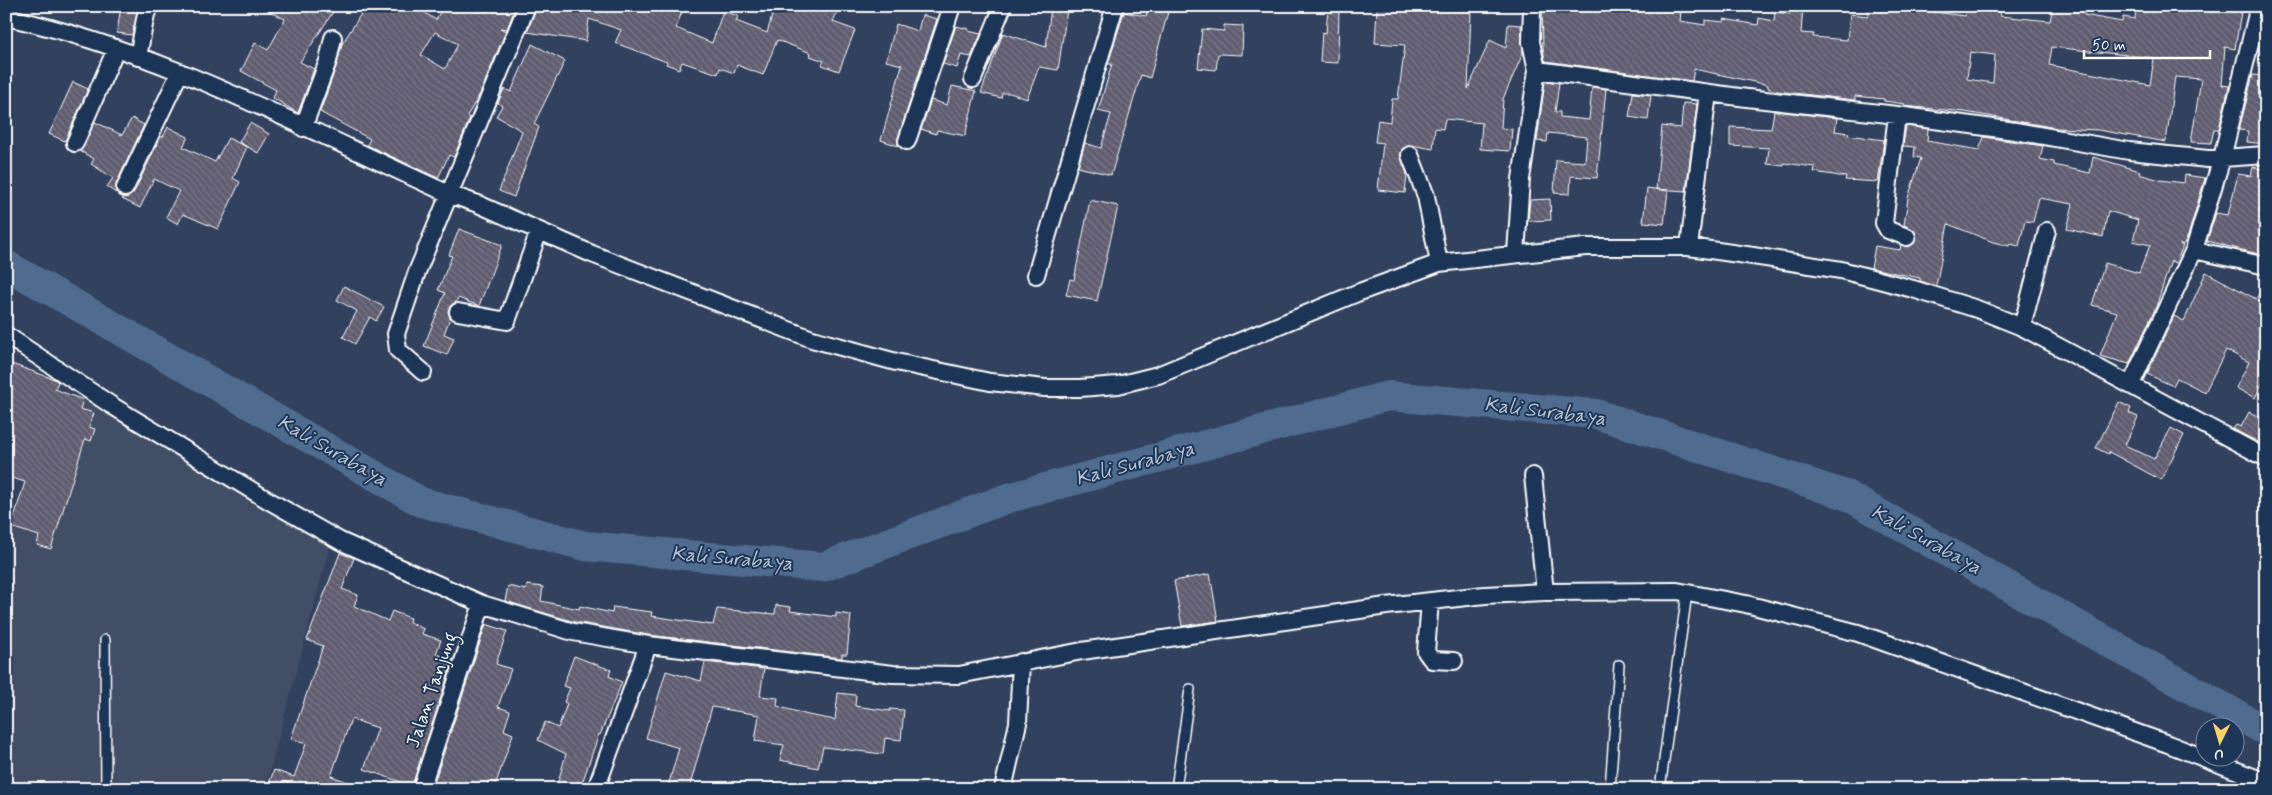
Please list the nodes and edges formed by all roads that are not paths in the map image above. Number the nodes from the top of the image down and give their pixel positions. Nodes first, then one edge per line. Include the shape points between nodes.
1 (150, 6) edge
2 (528, 6) edge
3 (952, 6) edge
4 (1003, 6) edge
5 (1116, 6) edge
6 (1532, 6) edge
7 (2258, 6) edge
8 (6, 17) edge
9 (333, 38) dead end
10 (116, 49) junction
11 (138, 57) junction
12 (1537, 70) junction
13 (180, 72) junction
14 (973, 79) dead end
15 (1708, 93) junction
16 (1897, 115) junction
17 (303, 128) junction
18 (907, 141) dead end
19 (75, 143) dead end
20 (1410, 155) dead end
21 (2266, 155) edge
22 (2222, 158) junction
23 (125, 188) dead end
24 (449, 194) junction
25 (539, 231) junction
26 (2047, 231) dead end
27 (1907, 237) dead end
28 (1689, 247) junction
29 (2194, 250) junction
30 (1516, 253) junction
31 (1439, 263) junction
32 (2266, 266) edge
33 (1036, 275) dead end
34 (458, 312) dead end
35 (2022, 327) junction
36 (6, 336) edge
37 (423, 372) dead end
38 (2131, 384) junction
39 (2266, 458) edge
40 (1532, 476) dead end
41 (1545, 592) junction
42 (1687, 593) junction
43 (1430, 601) junction
44 (482, 604) junction
45 (105, 640) dead end
46 (648, 645) junction
47 (1454, 661) dead end
48 (1021, 662) junction
49 (1619, 665) dead end
50 (1190, 689) dead end
51 (2266, 782) edge
52 (106, 789) edge
53 (420, 789) edge
54 (596, 789) edge
55 (1003, 789) edge
56 (1176, 789) edge
57 (1610, 789) edge
58 (1660, 789) edge

1 - 11 street
2 - 24 street
3 - 18 street
4 - 14 street
5 - 33 street
6 - 12 street via 1531,47
7 - 22 street
8 - 10 street
9 - 17 street via 328,61
10 - 11 street
10 - 19 street
11 - 13 street
12 - 15 street
12 - 30 street via 1520,180
13 - 17 street
13 - 23 street
15 - 16 street
15 - 28 street
16 - 22 street via 2129,150
16 - 27 street via 1884,223 1888,230
17 - 24 street
20 - 31 street via 1426,196
21 - 22 street
22 - 29 street
24 - 25 street
24 - 37 street via 396,334 398,350
25 - 31 street via 812,339 896,362 990,382 1045,388 1118,385 1158,375
25 - 34 street via 506,321
26 - 35 street
28 - 30 street via 1585,247
28 - 35 street via 1841,270 1978,309
29 - 32 street
29 - 38 street
30 - 31 street
35 - 38 street
36 - 44 street via 111,405 266,499 340,540
38 - 39 street
40 - 41 street
41 - 42 street
41 - 43 street
42 - 51 street via 1746,604 1858,633
42 - 58 lane
43 - 47 street via 1426,652 1432,660
43 - 48 street via 1234,627
44 - 46 street via 573,632
44 - 53 street, Jalan Tanjung
45 - 52 lane
46 - 48 street via 893,674 959,675
46 - 54 street
48 - 55 street via 1018,723
49 - 57 lane
50 - 56 lane

